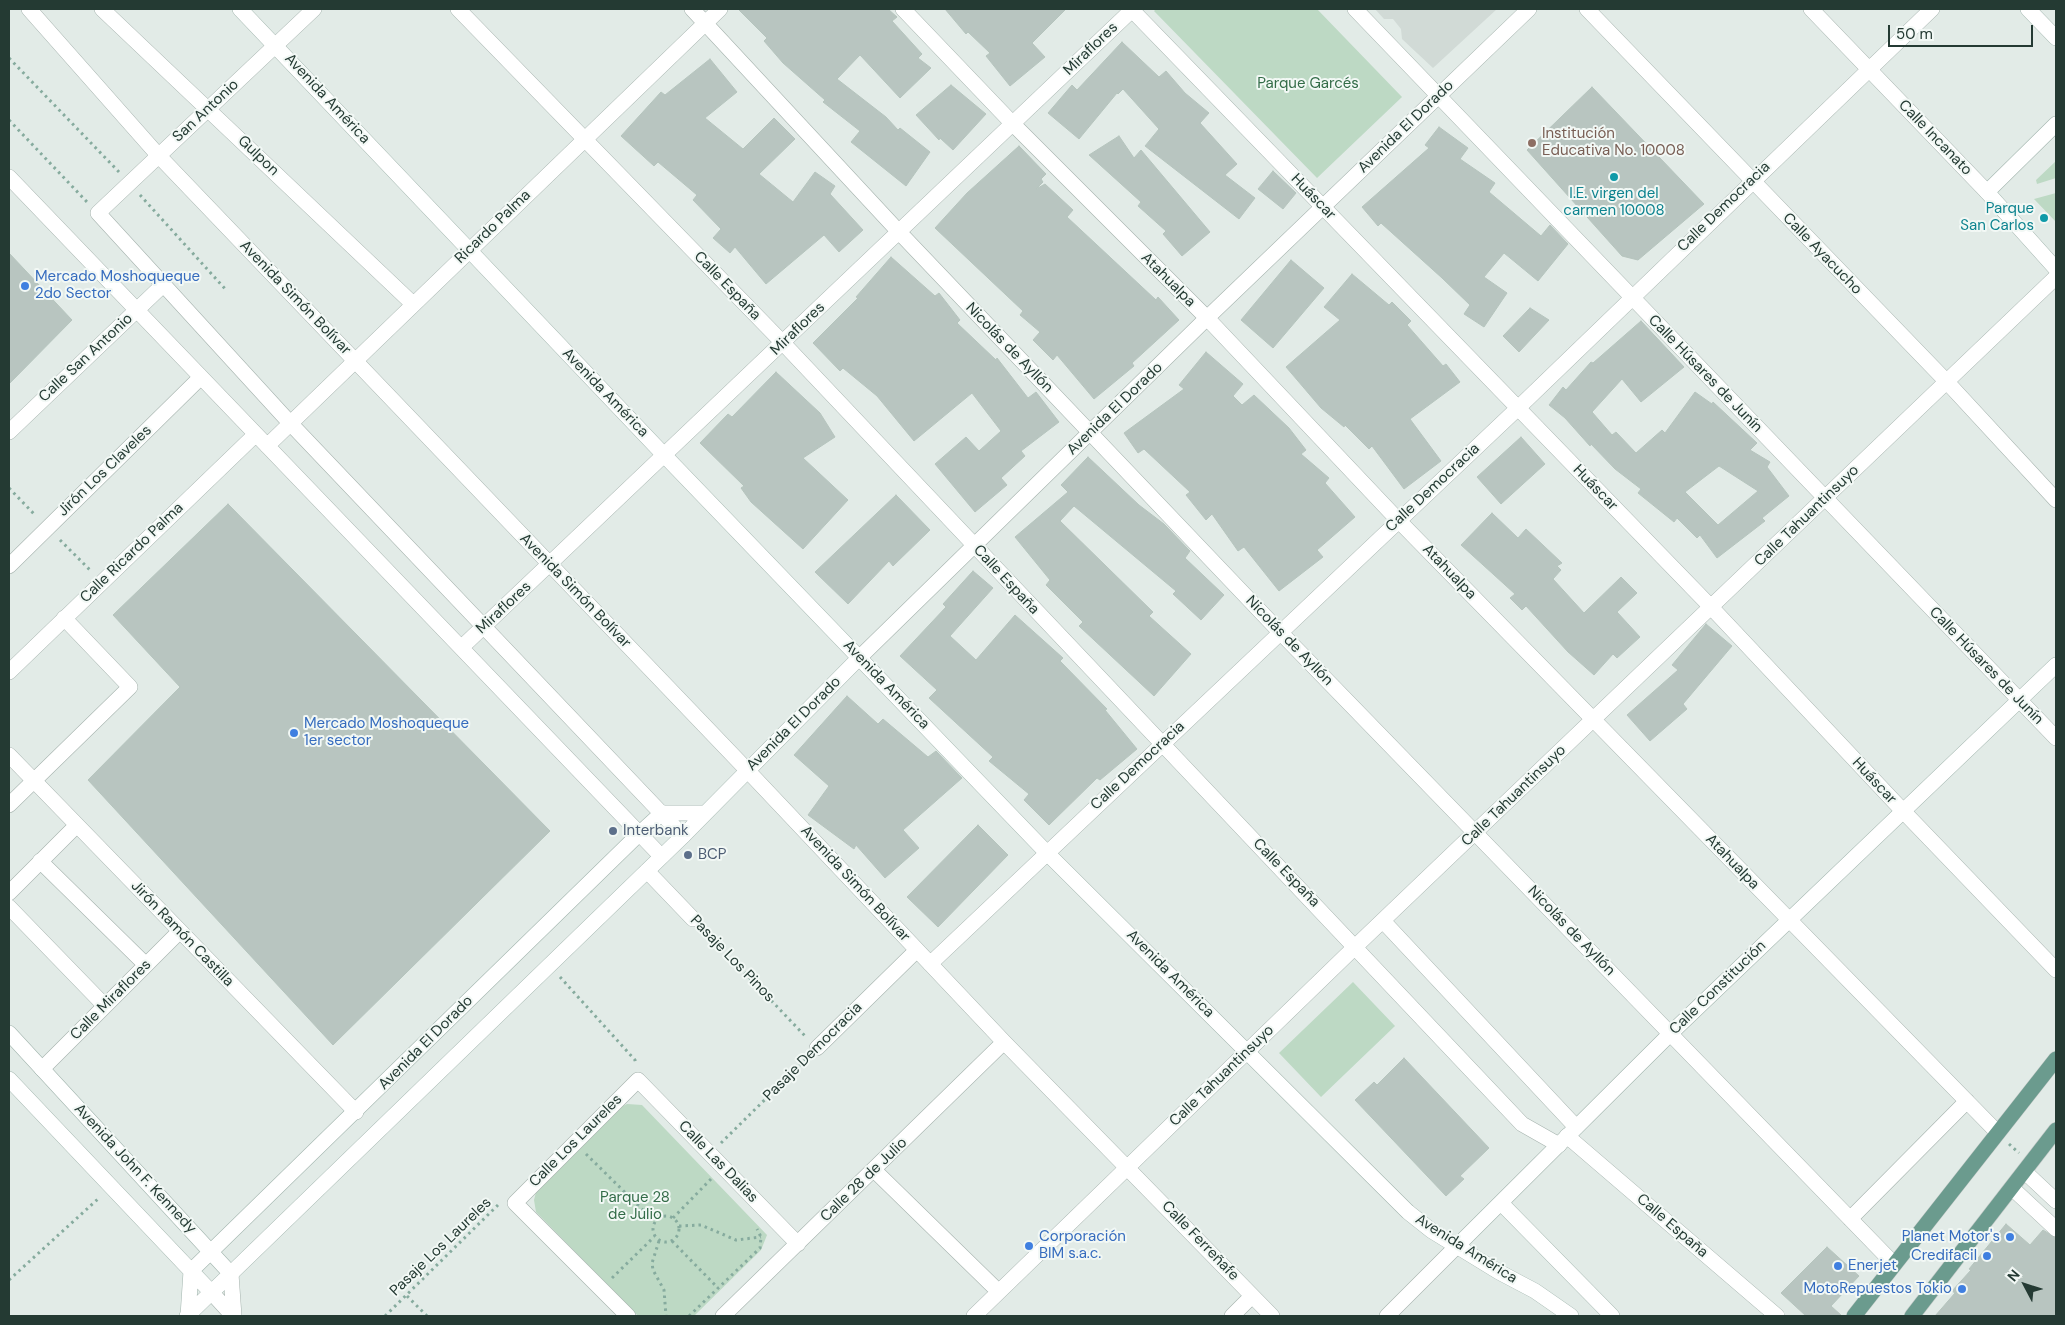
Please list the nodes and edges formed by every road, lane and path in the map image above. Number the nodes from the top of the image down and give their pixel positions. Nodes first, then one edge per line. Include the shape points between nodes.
1 (29, 9) edge
2 (102, 9) edge
3 (240, 9) edge
4 (314, 9) edge
5 (458, 9) edge
6 (692, 9) edge
7 (720, 9) edge
8 (903, 9) edge
9 (1132, 9) edge
10 (1355, 9) edge
11 (1529, 9) edge
12 (1587, 9) edge
13 (1811, 9) edge
14 (1932, 9) edge
15 (2028, 9) edge
16 (705, 22) junction
17 (2056, 38) edge
18 (275, 45) junction
19 (1869, 69) junction
20 (1438, 96) junction
21 (209, 109) junction
22 (9, 120) edge
23 (1012, 123) junction
24 (2056, 124) edge
25 (584, 139) junction
26 (158, 155) junction
27 (9, 178) edge
28 (1751, 181) junction
29 (1986, 192) junction
30 (1322, 207) junction
31 (98, 213) junction
32 (899, 232) junction
33 (469, 250) junction
34 (2056, 269) edge
35 (2056, 277) edge
36 (164, 284) junction
37 (1631, 298) junction
38 (413, 304) junction
39 (137, 310) junction
40 (1206, 318) junction
41 (783, 343) junction
42 (355, 361) junction
43 (201, 377) junction
44 (1946, 382) junction
45 (1517, 409) junction
46 (290, 423) junction
47 (9, 432) edge
48 (1090, 433) junction
49 (256, 434) junction
50 (267, 446) junction
51 (665, 456) junction
52 (1825, 499) junction
53 (2056, 500) edge
54 (1398, 520) junction
55 (974, 546) junction
56 (550, 565) junction
57 (9, 566) edge
58 (1711, 607) junction
59 (64, 618) junction
60 (486, 626) junction
61 (1280, 632) junction
62 (462, 647) junction
63 (859, 658) junction
64 (2056, 665) edge
65 (9, 672) edge
66 (2019, 702) junction
67 (1594, 720) junction
68 (2056, 738) edge
69 (1161, 744) junction
70 (9, 755) edge
71 (747, 770) junction
72 (33, 782) junction
73 (9, 805) edge
74 (1903, 811) junction
75 (662, 813) junction
76 (705, 813) junction
77 (76, 826) junction
78 (1476, 832) junction
79 (640, 833) junction
80 (683, 836) junction
81 (1047, 853) junction
82 (661, 856) junction
83 (40, 862) junction
84 (646, 871) junction
85 (9, 892) edge
86 (9, 907) edge
87 (693, 919) joint
88 (1789, 920) junction
89 (1383, 921) junction
90 (180, 931) junction
91 (1356, 946) junction
92 (917, 950) junction
93 (930, 964) junction
94 (146, 965) junction
95 (549, 965) junction
96 (2056, 970) edge
97 (104, 1006) junction
98 (9, 1033) edge
99 (1670, 1034) junction
100 (1004, 1042) junction
101 (817, 1048) junction
102 (1248, 1050) junction
103 (2056, 1059) edge
104 (42, 1069) junction
105 (9, 1079) edge
106 (638, 1080) junction
107 (1967, 1101) junction
108 (356, 1112) junction
109 (2056, 1130) edge
110 (1997, 1132) junction
111 (1567, 1136) junction
112 (581, 1150) dead end
113 (710, 1154) junction
114 (723, 1167) junction
115 (1128, 1167) junction
116 (2028, 1168) junction
117 (874, 1170) junction
118 (704, 1173) dead end
119 (711, 1180) junction
120 (717, 1186) dead end
121 (111, 1188) junction
122 (2013, 1188) junction
123 (2056, 1201) edge
124 (515, 1203) junction
125 (1500, 1203) junction
126 (673, 1218) junction
127 (1850, 1219) junction
128 (655, 1222) junction
129 (754, 1225) dead end
130 (679, 1226) junction
131 (2056, 1229) edge
132 (654, 1237) junction
133 (761, 1237) junction
134 (660, 1241) junction
135 (672, 1241) junction
136 (798, 1244) junction
137 (1457, 1246) junction
138 (211, 1252) junction
139 (1894, 1264) junction
140 (191, 1271) junction
141 (232, 1274) junction
142 (9, 1280) edge
143 (608, 1281) dead end
144 (718, 1288) junction
145 (999, 1292) junction
146 (212, 1293) junction
147 (407, 1296) junction
148 (1252, 1296) junction
149 (188, 1316) edge
150 (234, 1316) edge
151 (386, 1316) edge
152 (427, 1316) edge
153 (628, 1316) edge
154 (666, 1316) edge
155 (689, 1316) edge
156 (723, 1316) edge
157 (974, 1316) edge
158 (1232, 1316) edge
159 (1272, 1316) edge
160 (1387, 1316) edge
161 (1571, 1316) edge
162 (1612, 1316) edge
163 (1777, 1316) edge
164 (1854, 1316) edge
165 (1912, 1316) edge

1 - 26 street, Avenida Simón Bolívar
2 - 21 street, Gulpon
3 - 18 street, Avenida América
4 - 18 street, San Antonio
5 - 25 street, Calle España
6 - 16 street, Nicolás de Ayllón
7 - 16 street, Ricardo Palma
8 - 23 street, Atahualpa
9 - 23 street, Miraflores
9 - 30 street, Huáscar
10 - 20 street, Calle Húsares de Junín
11 - 20 street, Avenida El Dorado
12 - 28 street, Calle Ayacucho
13 - 19 street, Calle Incanato
14 - 19 street, Calle Democracia
15 - 17 street
16 - 25 street, Ricardo Palma
16 - 32 street, Nicolás de Ayllón
18 - 21 street, San Antonio
18 - 33 street, Avenida América
19 - 28 street, Calle Democracia
19 - 29 street, Calle Incanato
20 - 30 street, Avenida El Dorado
20 - 37 street, Calle Húsares de Junín
21 - 26 street, San Antonio
21 - 38 street, Gulpon
22 - 31 path
23 - 32 street, Miraflores
23 - 40 street, Atahualpa
24 - 29 street
25 - 33 street, Ricardo Palma
25 - 41 street, Calle España
26 - 31 street, San Antonio
26 - 42 street, Avenida Simón Bolívar
27 - 39 street
28 - 37 street, Calle Democracia
28 - 44 street, Calle Ayacucho
29 - 34 street, Calle Incanato
30 - 40 street, Avenida El Dorado
30 - 45 street, Huáscar
31 - 36 street
32 - 41 street, Miraflores
32 - 48 street, Nicolás de Ayllón
33 - 38 street, Ricardo Palma
33 - 51 street, Avenida América
35 - 44 street, Calle Tahuantinsuyo
36 - 39 street, Calle San Antonio
36 - 46 street
37 - 45 street, Calle Democracia
37 - 52 street, Calle Húsares de Junín
38 - 42 street, Ricardo Palma
39 - 43 street
39 - 47 street, Calle San Antonio
40 - 48 street, Avenida El Dorado
40 - 54 street, Atahualpa
41 - 51 street, Miraflores
41 - 55 street, Calle España
42 - 46 street, Ricardo Palma
42 - 56 street, Avenida Simón Bolívar
43 - 49 street
43 - 57 street, Jirón Los Claveles
44 - 52 street, Calle Tahuantinsuyo
44 - 53 street, Calle Ayacucho
45 - 54 street, Calle Democracia
45 - 58 street, Huáscar
46 - 50 street, Ricardo Palma
46 - 60 street
48 - 55 street, Avenida El Dorado
48 - 61 street, Nicolás de Ayllón
49 - 50 street
49 - 59 street, Calle Ricardo Palma
50 - 62 street
51 - 56 street, Miraflores
51 - 63 street, Avenida América
52 - 58 street, Calle Tahuantinsuyo
52 - 66 street, Calle Húsares de Junín
54 - 61 street, Calle Democracia
54 - 67 street, Atahualpa
55 - 63 street, Avenida El Dorado
55 - 69 street, Calle España
56 - 60 street, Miraflores
56 - 71 street, Avenida Simón Bolívar
58 - 67 street, Calle Tahuantinsuyo
58 - 74 street, Huáscar
59 - 65 street, Calle Ricardo Palma
59 - 72 street via 130,687
60 - 62 street, Miraflores
60 - 75 street
61 - 69 street, Calle Democracia
61 - 78 street, Nicolás de Ayllón
62 - 79 street
63 - 71 street, Avenida El Dorado
63 - 81 street, Avenida América
64 - 66 street, Calle Constitución
66 - 68 street, Calle Húsares de Junín
66 - 74 street, Calle Constitución
67 - 78 street, Calle Tahuantinsuyo
67 - 88 street, Atahualpa
69 - 81 street, Calle Democracia
69 - 91 street, Calle España
70 - 72 street, Jirón Ramón Castilla
71 - 76 street, Avenida El Dorado
71 - 92 street, Avenida Simón Bolívar
72 - 73 street
72 - 77 street, Jirón Ramón Castilla
74 - 88 street, Calle Constitución
74 - 96 street, Huáscar
75 - 76 street
75 - 79 street, Avenida El Dorado
75 - 80 street
76 - 80 street, Avenida El Dorado
77 - 83 street
77 - 90 street, Jirón Ramón Castilla
78 - 89 street, Calle Tahuantinsuyo
78 - 99 street, Nicolás de Ayllón
79 - 82 street
79 - 108 street, Avenida El Dorado
80 - 82 street, Avenida El Dorado
81 - 93 street, Calle Democracia
81 - 102 street, Avenida América
82 - 84 street, Avenida El Dorado
83 - 85 street
83 - 94 street
84 - 87 street, Pasaje Los Pinos
84 - 95 street, Avenida El Dorado
86 - 97 street
87 - 101 path, Pasaje Los Pinos
88 - 99 street, Calle Constitución
88 - 107 street, Atahualpa
89 - 91 street, Calle Tahuantinsuyo
89 - 111 street, Calle España
90 - 94 street, Calle Miraflores
90 - 108 street, Jirón Ramón Castilla
91 - 102 street, Calle Tahuantinsuyo
91 - 111 street, Calle España via 1522,1124
92 - 93 street, Avenida Simón Bolívar
92 - 101 street, Pasaje Democracia
93 - 100 street, Avenida Simón Bolívar
94 - 97 street, Calle Miraflores
95 - 106 path via 635,1060
95 - 141 street, Avenida El Dorado
97 - 104 street, Calle Miraflores
98 - 104 street, Avenida John F. Kennedy
99 - 111 street, Calle Constitución
99 - 127 street, Nicolás de Ayllón
100 - 115 street, Avenida Simón Bolívar
100 - 117 street, Calle 28 de Julio
101 - 113 path, Pasaje Democracia
102 - 115 street, Calle Tahuantinsuyo
102 - 137 street, Avenida América via 1408,1212
103 - 110 main road
104 - 138 street, Avenida John F. Kennedy
105 - 121 street, Avenida John F. Kennedy
106 - 113 street, Calle Las Dalias
106 - 124 street, Calle Los Laureles
107 - 110 street, Atahualpa
107 - 127 street
108 - 138 street, Avenida El Dorado
109 - 116 main road
110 - 116 path
110 - 139 main road
111 - 125 street, Calle Constitución
111 - 163 street, Calle España
112 - 128 path
113 - 114 street, Calle Las Dalias
114 - 119 path
114 - 136 street, Calle Las Dalias
115 - 145 street, Calle Tahuantinsuyo
115 - 148 street, Calle Ferreñafe
116 - 122 main road
116 - 123 street
117 - 136 street, Calle 28 de Julio
117 - 145 street
118 - 119 path
119 - 120 path
119 - 126 path
121 - 140 street, Avenida John F. Kennedy
121 - 142 path
122 - 131 street
122 - 165 main road
124 - 147 path, Pasaje Los Laureles via 501,1202
124 - 153 street
125 - 137 street, Calle Constitución
125 - 162 street
126 - 128 path via 663,1216
126 - 130 path
127 - 139 street, Nicolás de Ayllón
128 - 132 path
129 - 133 path
130 - 133 path via 701,1225 736,1240
130 - 135 path via 677,1237
132 - 134 path
132 - 143 path
133 - 144 path via 760,1248
134 - 135 path
134 - 154 path via 652,1262 664,1290
135 - 144 path
136 - 156 street, Calle 28 de Julio
137 - 160 street, Calle Constitución
137 - 161 street, Avenida América
138 - 140 street, Avenida El Dorado
138 - 141 street, Avenida John F. Kennedy
139 - 164 main road
140 - 146 street, Avenida John F. Kennedy
140 - 149 street, Avenida El Dorado
141 - 146 street, Avenida El Dorado
141 - 150 street, Avenida John F. Kennedy
144 - 155 path
145 - 157 street, Calle Tahuantinsuyo
146 - 149 street, Avenida El Dorado
146 - 150 street, Avenida John F. Kennedy
147 - 151 path, Pasaje Los Laureles
147 - 152 path
148 - 158 street
148 - 159 street, Calle Ferreñafe

